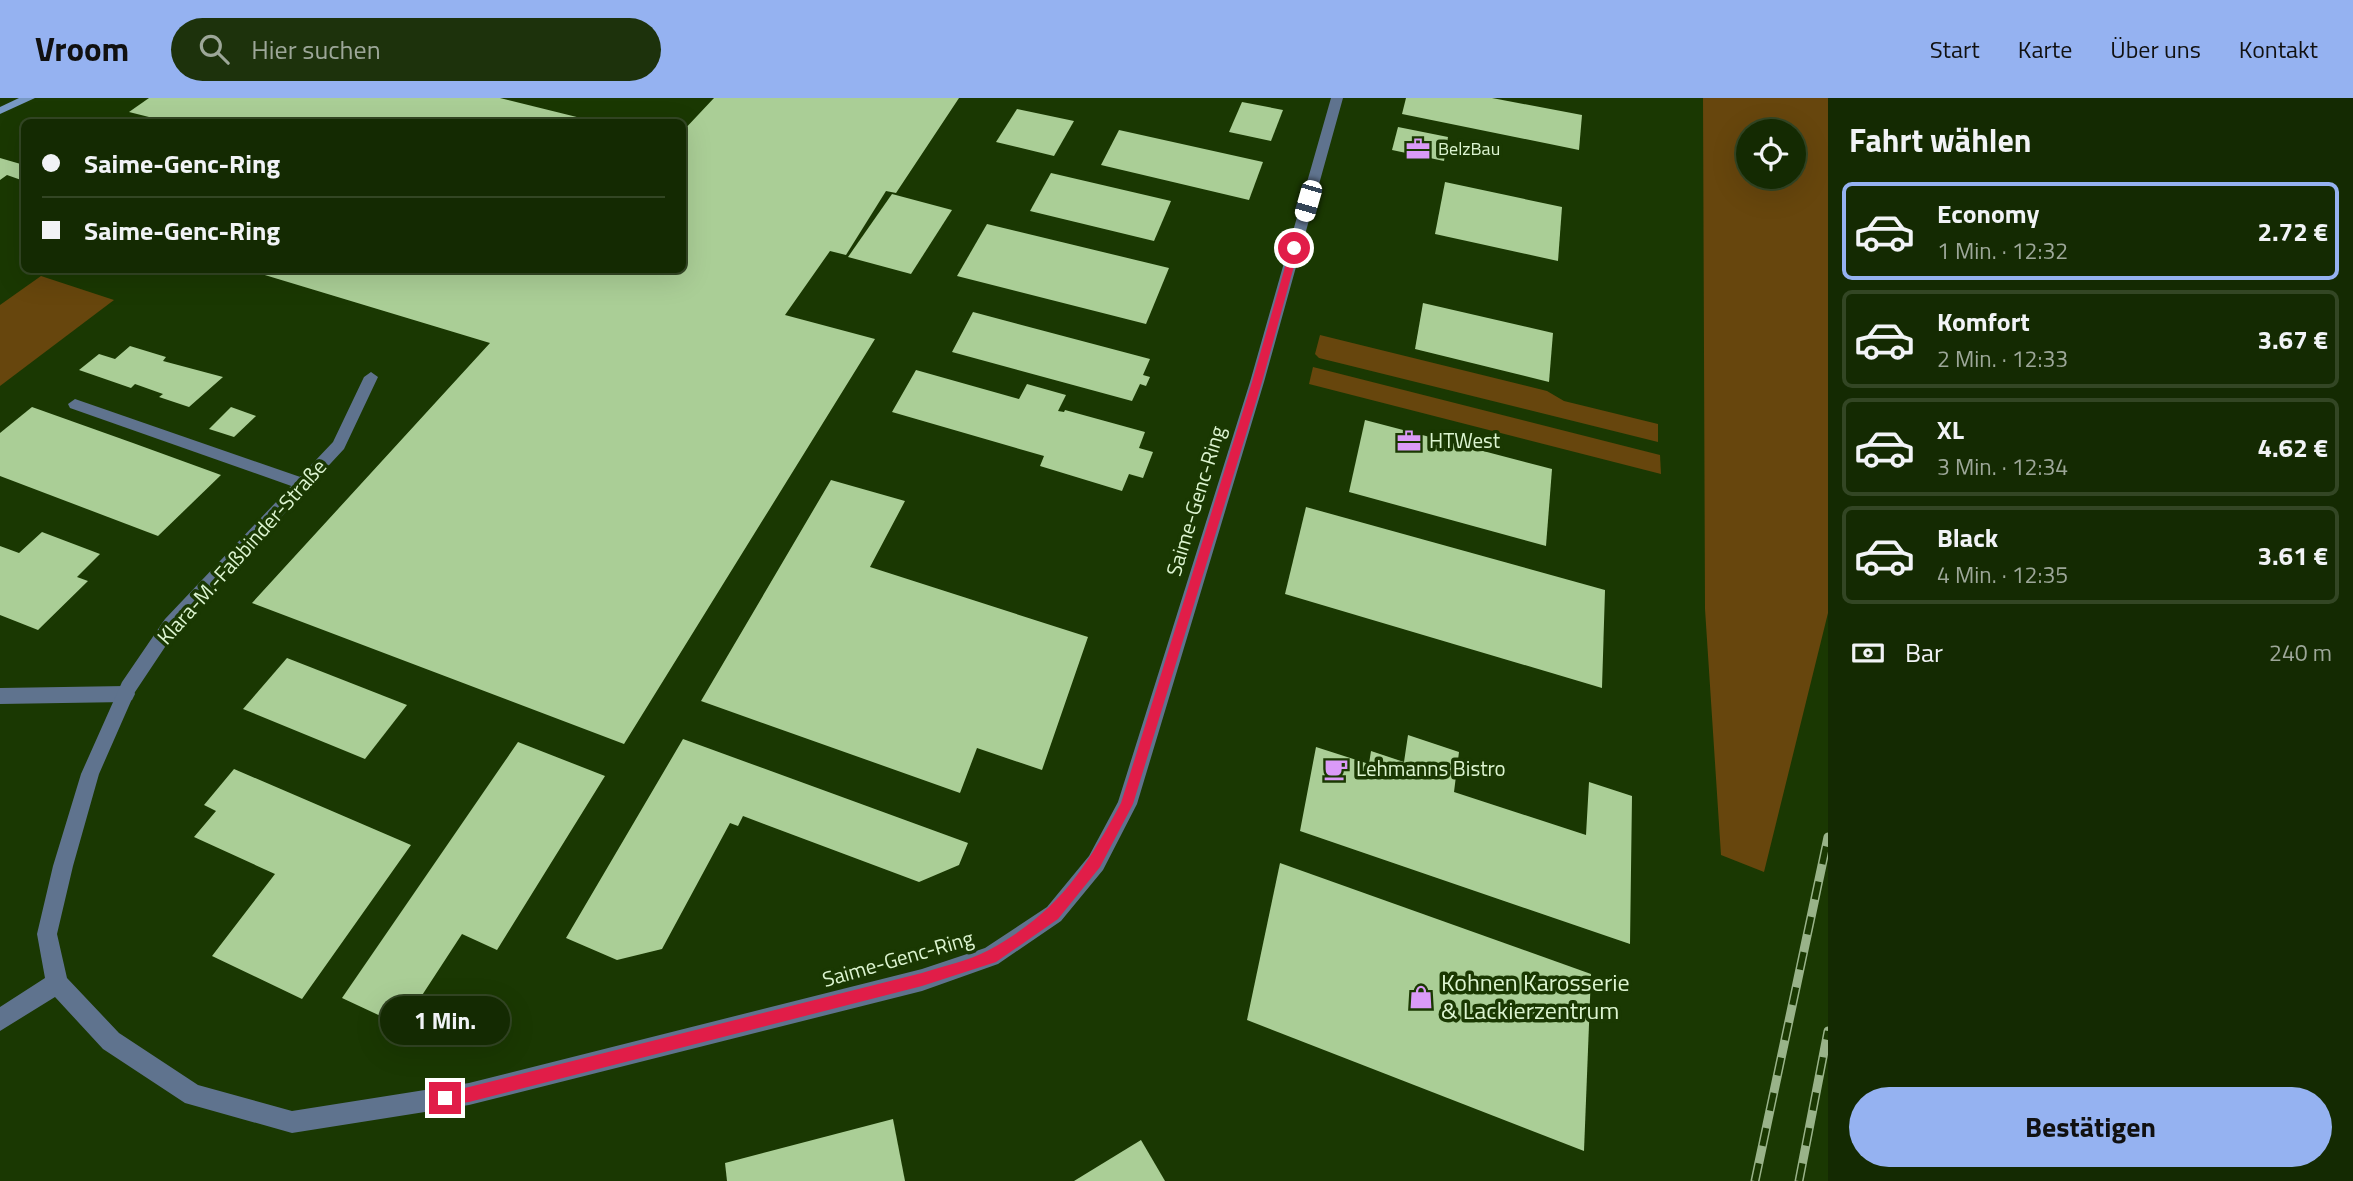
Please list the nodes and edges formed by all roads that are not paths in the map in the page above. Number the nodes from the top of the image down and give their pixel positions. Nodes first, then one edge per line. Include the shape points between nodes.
1 (29, 98) edge
2 (1337, 98) edge
3 (0, 111) edge
4 (371, 377) dead end
5 (75, 404) dead end
6 (303, 484) junction
7 (125, 694) junction
8 (0, 696) edge
9 (57, 983) junction
10 (0, 1020) edge

1 - 3 main road
2 - 9 street, Saime-Genc-Ring via 1257,382 1127,804 1096,863 1054,914 991,957 922,979 469,1094 292,1122 193,1095 111,1041
4 - 6 street, Klara-M.-Faßbinder-Straße via 339,445
5 - 6 street
6 - 7 street, Klara-M.-Faßbinder-Straße via 171,624
7 - 8 street
7 - 9 street, Klara-M.-Faßbinder-Straße via 90,774 63,866 47,934
9 - 10 street

